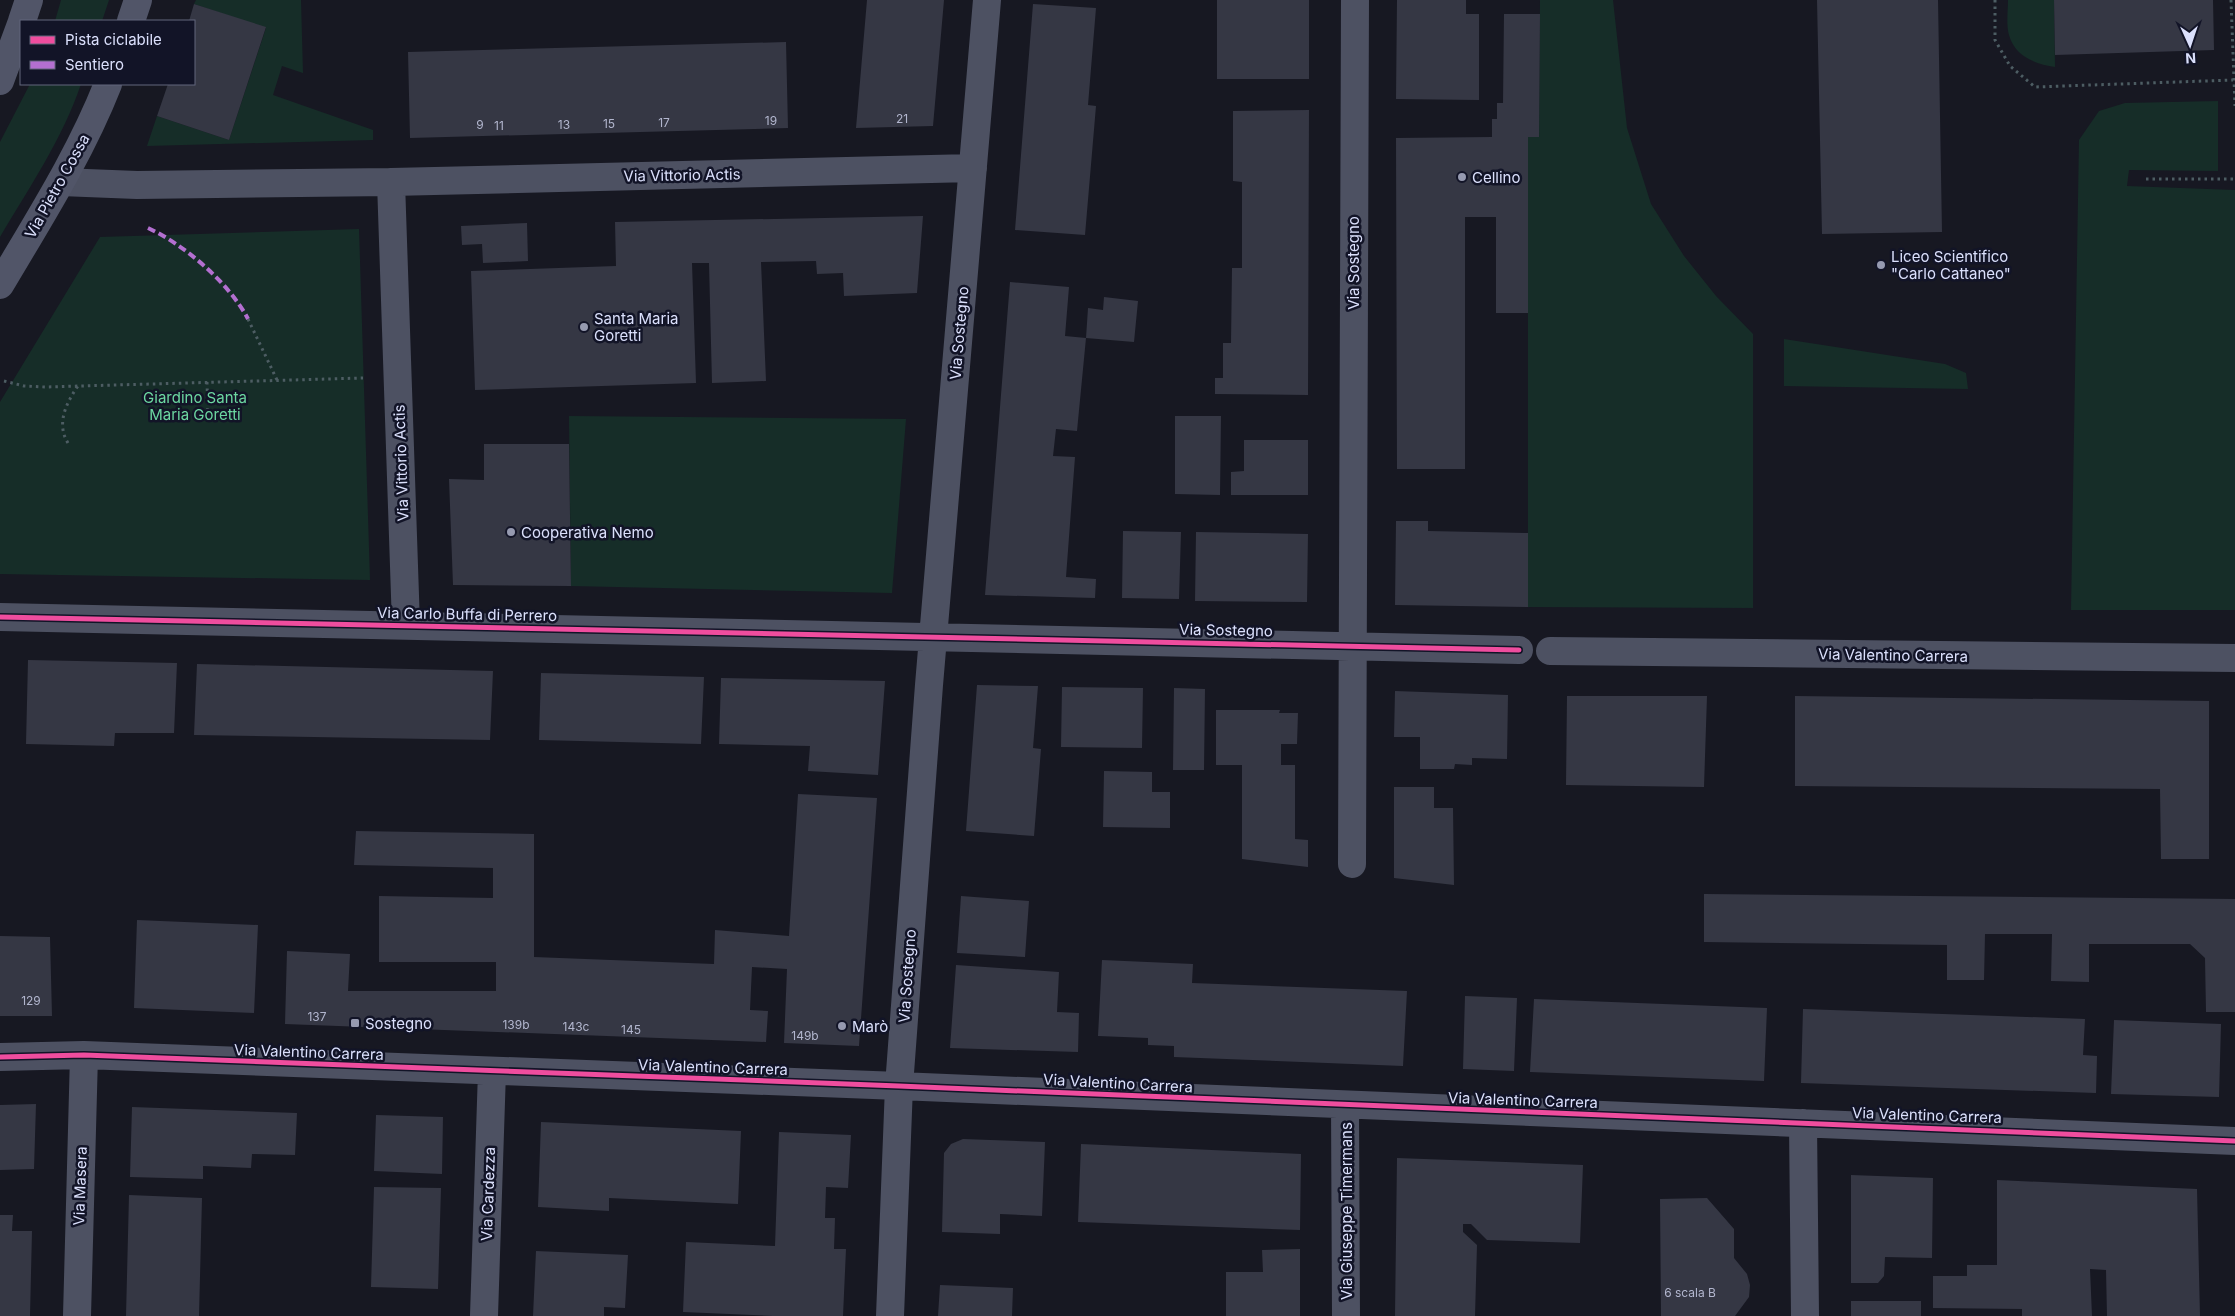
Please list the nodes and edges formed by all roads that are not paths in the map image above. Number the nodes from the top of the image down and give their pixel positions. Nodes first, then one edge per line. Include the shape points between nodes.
1 (29, 0) edge
2 (138, 0) edge
3 (987, 0) edge
4 (1355, 0) edge
5 (23, 20) edge
6 (131, 20) edge
7 (20, 27) edge
8 (0, 81) edge
9 (108, 85) edge
10 (973, 168) junction
11 (61, 182) junction
12 (392, 182) junction
13 (0, 285) edge
14 (0, 617) edge
15 (406, 625) junction
16 (933, 637) junction
17 (1352, 645) junction
18 (1519, 650) dead end
19 (1550, 652) dead end
20 (2235, 658) edge
21 (1352, 864) dead end
22 (84, 1056) junction
23 (0, 1057) edge
24 (492, 1071) junction
25 (899, 1086) junction
26 (1345, 1105) junction
27 (1803, 1123) junction
28 (2235, 1141) edge
29 (77, 1316) edge
30 (484, 1316) edge
31 (890, 1316) edge
32 (1346, 1316) edge
33 (1805, 1316) edge

1 - 5 main road
2 - 6 main road
3 - 10 street, Via Sostegno
4 - 17 street, Via Sostegno
7 - 8 main road
9 - 11 main road, Via Pietro Cossa via 94,120
10 - 12 street, Via Vittorio Actis
10 - 16 street, Via Sostegno
11 - 12 street, Via Vittorio Actis via 137,185
11 - 13 main road, Via Pietro Cossa
12 - 15 street, Via Vittorio Actis
14 - 15 street, Via Carlo Buffa di Perrero
15 - 16 street, Via Carlo Buffa di Perrero
16 - 17 street, Via Sostegno
16 - 25 street, Via Sostegno
17 - 18 street, Via Sostegno
17 - 21 street, Via Sostegno
19 - 20 street, Via Valentino Carrera
22 - 23 street, Via Valentino Carrera
22 - 24 street, Via Valentino Carrera
22 - 29 street, Via Masera
24 - 25 street, Via Valentino Carrera
24 - 30 street, Via Cardezza
25 - 26 street, Via Valentino Carrera
25 - 31 street, Via Sostegno
26 - 27 street, Via Valentino Carrera
26 - 32 street, Via Giuseppe Timermans
27 - 28 street, Via Valentino Carrera
27 - 33 street

